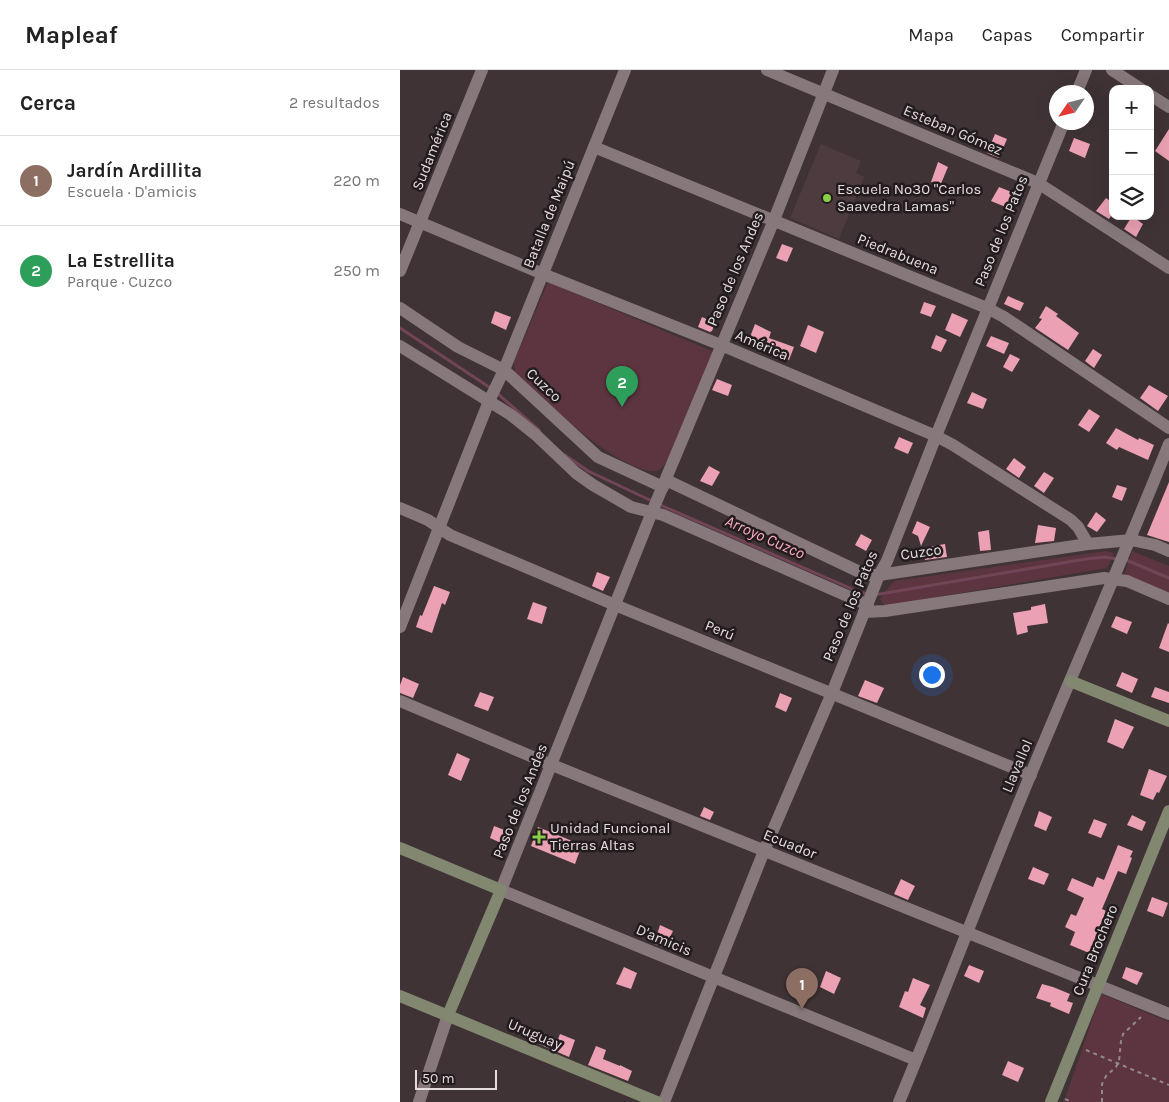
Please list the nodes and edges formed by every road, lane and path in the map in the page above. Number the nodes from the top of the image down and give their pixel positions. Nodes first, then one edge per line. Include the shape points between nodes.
1 (482, 70) edge
2 (625, 70) edge
3 (767, 70) edge
4 (833, 70) edge
5 (1086, 70) edge
6 (1112, 70) edge
7 (1080, 85) edge
8 (1135, 85) edge
9 (824, 94) junction
10 (1154, 98) edge
11 (1169, 108) edge
12 (1061, 130) edge
13 (594, 147) junction
14 (1038, 183) junction
15 (400, 214) edge
16 (774, 220) junction
17 (420, 222) junction
18 (1169, 268) edge
19 (400, 271) edge
20 (543, 274) junction
21 (400, 308) edge
22 (988, 308) junction
23 (721, 345) junction
24 (400, 346) edge
25 (504, 370) junction
26 (490, 398) junction
27 (1169, 428) edge
28 (936, 436) junction
29 (1169, 444) edge
30 (659, 497) junction
31 (400, 508) edge
32 (438, 527) junction
33 (1088, 544) junction
34 (1128, 545) junction
35 (1169, 551) edge
36 (1115, 574) junction
37 (877, 581) junction
38 (1169, 599) edge
39 (615, 605) junction
40 (867, 606) junction
41 (400, 627) edge
42 (1070, 680) junction
43 (832, 693) junction
44 (400, 701) edge
45 (1169, 721) edge
46 (552, 765) junction
47 (1031, 775) junction
48 (1169, 811) edge
49 (400, 848) edge
50 (764, 851) junction
51 (501, 890) junction
52 (966, 932) junction
53 (713, 978) junction
54 (1099, 985) junction
55 (400, 996) edge
56 (1152, 1007) junction
57 (1169, 1014) edge
58 (448, 1015) junction
59 (1074, 1046) junction
60 (916, 1060) junction
61 (1118, 1064) junction
62 (1169, 1085) edge
63 (419, 1102) edge
64 (657, 1102) edge
65 (664, 1102) edge
66 (899, 1102) edge
67 (1051, 1102) edge
68 (1102, 1102) edge

1 - 17 street, Sudamérica
2 - 13 street, Batalla de Maipú
3 - 9 street, Esteban Gómez
4 - 9 street, Paso de los Andes
5 - 7 street
6 - 8 street
9 - 14 street, Esteban Gómez
9 - 16 street, Paso de los Andes
10 - 11 street
12 - 14 street, Paso de los Patos
13 - 16 street, Piedrabuena
13 - 20 street, Batalla de Maipú
14 - 18 street, Esteban Gómez
14 - 22 street, Paso de los Patos
15 - 17 street, América
16 - 22 street, Piedrabuena
16 - 23 street, Paso de los Andes
17 - 19 street, Sudamérica
17 - 20 street, América
20 - 23 street, América
20 - 25 street, Batalla de Maipú
21 - 25 street, Cuzco via 458,347
22 - 27 street, Piedrabuena
22 - 28 street, Paso de los Patos
23 - 28 street, América
23 - 30 street, Paso de los Andes
24 - 26 street
25 - 26 street, Batalla de Maipú
25 - 30 street, Cuzco via 598,457
26 - 30 street via 593,485 631,507
26 - 32 street
28 - 33 street, América via 1071,520
28 - 37 street, Paso de los Patos
29 - 34 street, Llavallol
30 - 37 street, Cuzco
30 - 39 street, Paso de los Andes
30 - 40 street via 663,515
31 - 32 street, Perú
32 - 39 street, Perú
32 - 41 street
33 - 34 street, Cuzco
33 - 37 street, Cuzco
34 - 35 street, Cuzco via 1155,545
34 - 36 street, Llavallol
36 - 38 street
36 - 40 street via 885,611
36 - 42 street, Llavallol
37 - 40 street, Paso de los Patos
39 - 43 street, Perú
39 - 46 street, Paso de los Andes
40 - 43 street, Paso de los Patos
42 - 45 street
42 - 47 street, Llavallol
43 - 47 street, Perú
43 - 50 street, Paso de los Patos
44 - 46 street, Ecuador
46 - 50 street, Ecuador
46 - 51 street, Paso de los Andes
47 - 52 street, Llavallol
48 - 54 street, Cura Brochero
49 - 51 street, D'amicis
50 - 52 street, Ecuador
50 - 53 street, Paso de los Patos
51 - 53 street, D'amicis
51 - 58 street, Paso de los Andes
52 - 54 street, Ecuador
52 - 60 street, Llavallol
53 - 60 street, D'amicis
53 - 65 street, Paso de los Patos
54 - 56 street, Ecuador
54 - 59 street, Cura Brochero
55 - 58 street, Uruguay
56 - 57 street, Ecuador
56 - 61 path via 1123,1034
58 - 63 street, Paso de los Andes
58 - 64 street, Uruguay
59 - 61 path
59 - 67 street, Cura Brochero
60 - 66 street, Llavallol
61 - 62 path
61 - 68 path via 1102,1084

